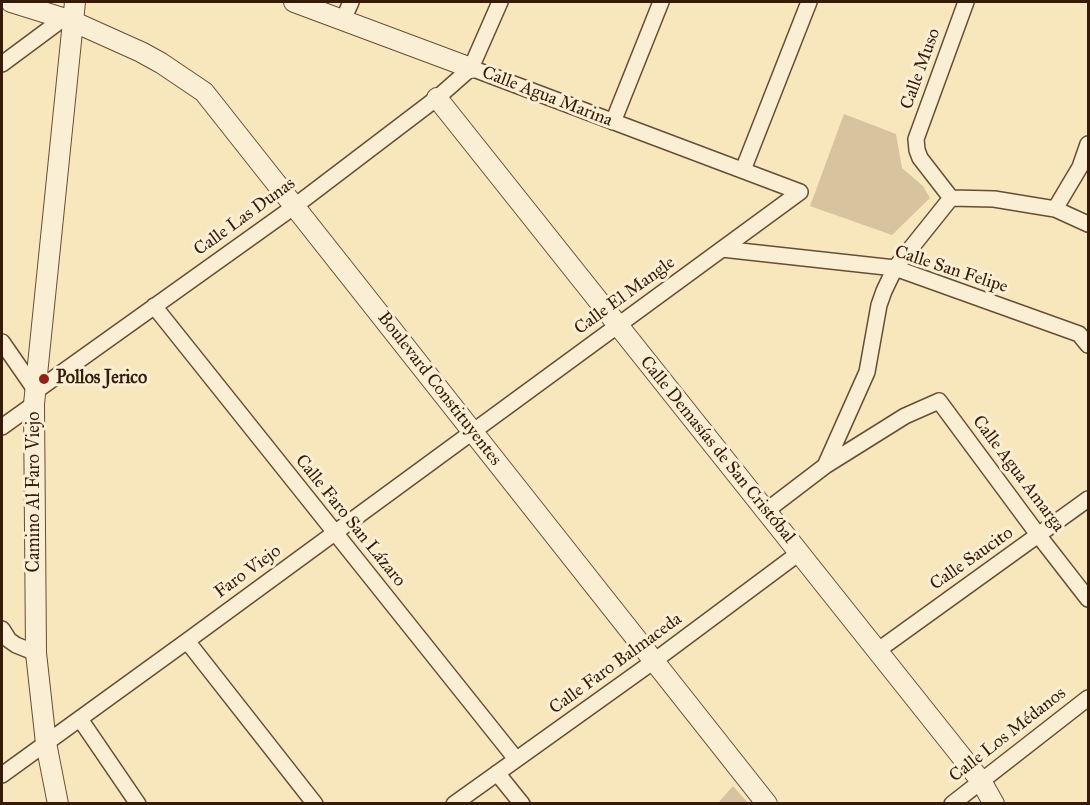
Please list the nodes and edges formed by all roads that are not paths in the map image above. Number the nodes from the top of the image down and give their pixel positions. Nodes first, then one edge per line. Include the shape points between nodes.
1 (11, 2) edge
2 (75, 2) edge
3 (294, 2) edge
4 (351, 2) edge
5 (500, 2) edge
6 (661, 2) edge
7 (809, 2) edge
8 (966, 2) edge
9 (68, 20) junction
10 (343, 20) junction
11 (2, 64) edge
12 (471, 68) junction
13 (437, 98) junction
14 (613, 122) junction
15 (1089, 144) edge
16 (1084, 164) edge
17 (743, 170) junction
18 (800, 192) joint
19 (951, 198) junction
20 (294, 206) junction
21 (1055, 209) junction
22 (1089, 224) edge
23 (722, 249) junction
24 (895, 268) junction
25 (154, 306) junction
26 (618, 325) junction
27 (2, 342) edge
28 (1089, 345) edge
29 (35, 397) junction
30 (2, 427) edge
31 (473, 432) junction
32 (825, 466) junction
33 (1089, 499) edge
34 (766, 511) junction
35 (335, 533) junction
36 (1039, 536) junction
37 (799, 553) junction
38 (1089, 598) edge
39 (2, 630) edge
40 (187, 641) junction
41 (877, 651) junction
42 (36, 653) junction
43 (654, 662) junction
44 (1089, 698) edge
45 (80, 719) junction
46 (46, 743) junction
47 (516, 759) junction
48 (497, 773) junction
49 (2, 775) edge
50 (981, 782) junction
51 (58, 804) edge
52 (138, 804) edge
53 (315, 804) edge
54 (454, 804) edge
55 (522, 804) edge
56 (767, 804) edge
57 (952, 804) edge
58 (994, 804) edge

1 - 9 street, Boulevard Constituyentes
2 - 9 street, Camino Al Faro Viejo
3 - 10 street, Calle Agua Marina
4 - 10 street
5 - 12 street
6 - 14 street
7 - 17 street
8 - 19 street, Calle Muso via 916,139 920,158
9 - 11 street
9 - 20 street, Boulevard Constituyentes via 161,63 204,92
9 - 29 street, Camino Al Faro Viejo
10 - 12 street, Calle Agua Marina
12 - 13 street, Calle Las Dunas
12 - 14 street, Calle Agua Marina
13 - 20 street, Calle Las Dunas
13 - 26 street, Calle Demasías de San Cristóbal
14 - 17 street, Calle Agua Marina
15 - 16 street
16 - 21 street
17 - 18 street, Calle Agua Marina
18 - 23 street, Calle El Mangle
19 - 21 street via 994,199
19 - 24 street
20 - 25 street, Calle Las Dunas
20 - 31 street, Boulevard Constituyentes
21 - 22 street
23 - 24 street, Calle San Felipe
23 - 26 street, Calle El Mangle
24 - 28 street, Calle San Felipe via 1079,334
24 - 32 street via 879,305 863,384
25 - 29 street, Calle Las Dunas
25 - 35 street, Calle Faro San Lázaro
26 - 31 street, Calle El Mangle
26 - 34 street, Calle Demasías de San Cristóbal
27 - 29 street
29 - 30 street, Calle Las Dunas
29 - 42 street, Camino Al Faro Viejo
31 - 35 street, Faro Viejo
31 - 43 street, Boulevard Constituyentes
32 - 34 street
32 - 36 street, Calle Agua Amarga via 905,416 939,401
33 - 36 street, Calle Saucito
34 - 37 street, Calle Demasías de San Cristóbal
35 - 40 street, Faro Viejo
35 - 47 street, Calle Faro San Lázaro
36 - 38 street, Calle Agua Amarga
36 - 41 street, Calle Saucito
37 - 41 street, Calle Demasías de San Cristóbal
37 - 43 street, Calle Faro Balmaceda
39 - 42 street via 16,645
40 - 45 street, Faro Viejo
40 - 53 street
41 - 50 street, Calle Demasías de San Cristóbal
42 - 46 street, Camino Al Faro Viejo
43 - 47 street, Calle Faro Balmaceda
43 - 56 street, Boulevard Constituyentes
44 - 50 street, Calle Los Médanos
45 - 46 street, Faro Viejo
45 - 52 street
46 - 49 street, Faro Viejo
46 - 51 street, Camino Al Faro Viejo
47 - 48 street, Calle Faro Balmaceda
48 - 54 street, Calle Faro Balmaceda
48 - 55 street
50 - 57 street, Calle Los Médanos
50 - 58 street, Calle Demasías de San Cristóbal

